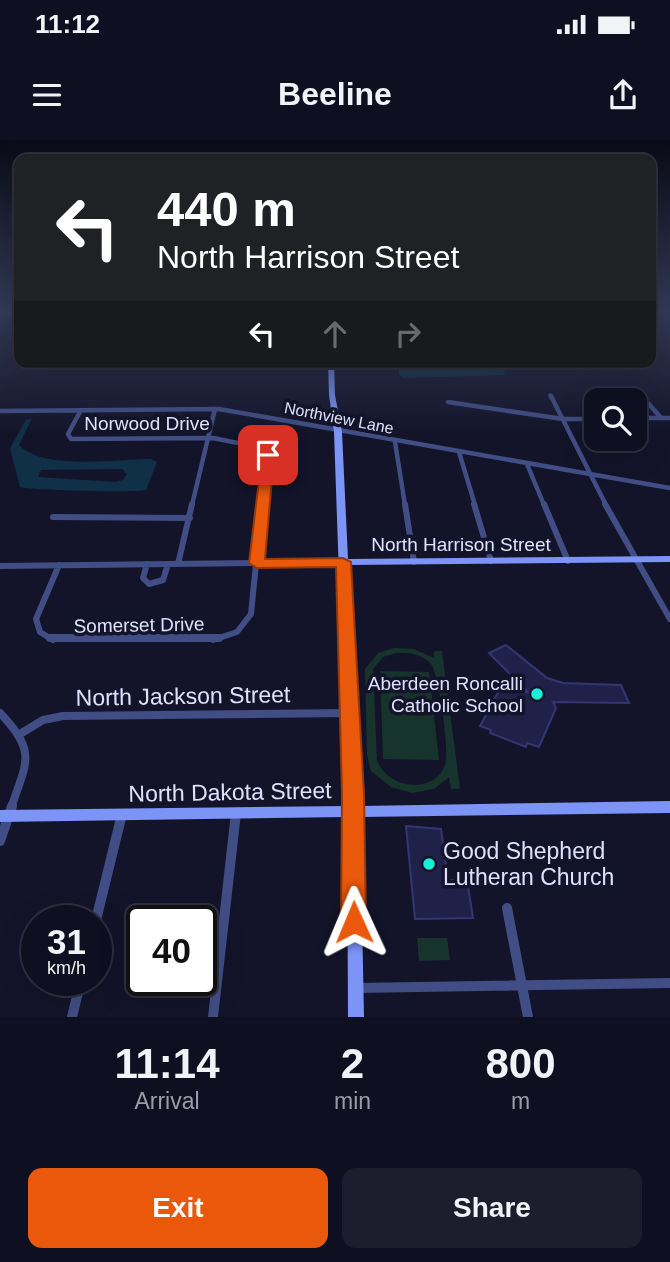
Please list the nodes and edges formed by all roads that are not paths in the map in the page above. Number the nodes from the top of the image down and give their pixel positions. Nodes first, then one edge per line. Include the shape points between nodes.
1 (331, 368) edge
2 (550, 395) dead end
3 (448, 402) dead end
4 (649, 404) dead end
5 (215, 409) junction
6 (81, 410) junction
7 (0, 411) edge
8 (584, 417) edge
9 (647, 418) edge
10 (661, 418) junction
11 (670, 418) edge
12 (563, 419) junction
13 (338, 432) junction
14 (208, 438) junction
15 (395, 442) junction
16 (460, 452) junction
17 (527, 464) junction
18 (589, 475) junction
19 (670, 488) edge
20 (53, 517) dead end
21 (190, 518) junction
22 (670, 559) edge
23 (638, 560) junction
24 (491, 561) junction
25 (568, 561) junction
26 (343, 562) junction
27 (414, 562) junction
28 (257, 563) junction
29 (168, 564) junction
30 (178, 564) junction
31 (59, 565) junction
32 (147, 565) junction
33 (0, 566) edge
34 (670, 619) edge
35 (0, 713) edge
36 (350, 713) junction
37 (20, 734) junction
38 (670, 807) edge
39 (352, 811) junction
40 (236, 813) junction
41 (122, 814) junction
42 (5, 816) edge
43 (0, 841) edge
44 (100, 905) edge
45 (507, 908) dead end
46 (670, 983) edge
47 (522, 986) junction
48 (356, 988) junction
49 (77, 996) edge
50 (72, 1017) edge
51 (213, 1017) edge
52 (356, 1017) edge
53 (528, 1017) edge

1 - 13 street
2 - 12 street
3 - 12 street
4 - 10 street
5 - 6 street, Northview Lane
5 - 13 street, Northview Lane
5 - 14 street
6 - 7 street, Northview Lane
6 - 14 street, Norwood Drive via 68,434 71,439
8 - 12 street
9 - 10 street
10 - 11 street
12 - 18 street
13 - 15 street, Northview Lane
13 - 26 street
14 - 21 street
14 - 28 street, Norwood Drive via 268,449
15 - 16 street, Northview Lane
15 - 27 street
16 - 17 street, Northview Lane
16 - 24 street
17 - 18 street, Northview Lane
17 - 25 street
18 - 19 street, Northview Lane
18 - 23 street
20 - 21 street
21 - 30 street
22 - 23 street, North Harrison Street
23 - 25 street, North Harrison Street
23 - 34 street
24 - 25 street, North Harrison Street
24 - 27 street, North Harrison Street
26 - 27 street, North Harrison Street
26 - 28 street, North Harrison Street
26 - 36 street
28 - 30 street, North Harrison Street
28 - 31 street, Somerset Drive via 251,614 232,635 212,640 71,642 48,638 36,624
29 - 30 street, North Harrison Street
29 - 32 street, North Harrison Street
29 - 32 street via 163,580 149,584 143,578
31 - 32 street, North Harrison Street
31 - 33 street, North Harrison Street
35 - 37 street
36 - 37 street, North Jackson Street via 57,717
36 - 39 street
37 - 42 street via 28,758
38 - 39 street, North Dakota Street
39 - 40 street, North Dakota Street
39 - 48 street
40 - 41 street, North Dakota Street
40 - 51 street
41 - 42 street, North Dakota Street
41 - 44 street
42 - 43 street
45 - 47 street
46 - 47 street
47 - 48 street
47 - 53 street
48 - 52 street
49 - 50 street

